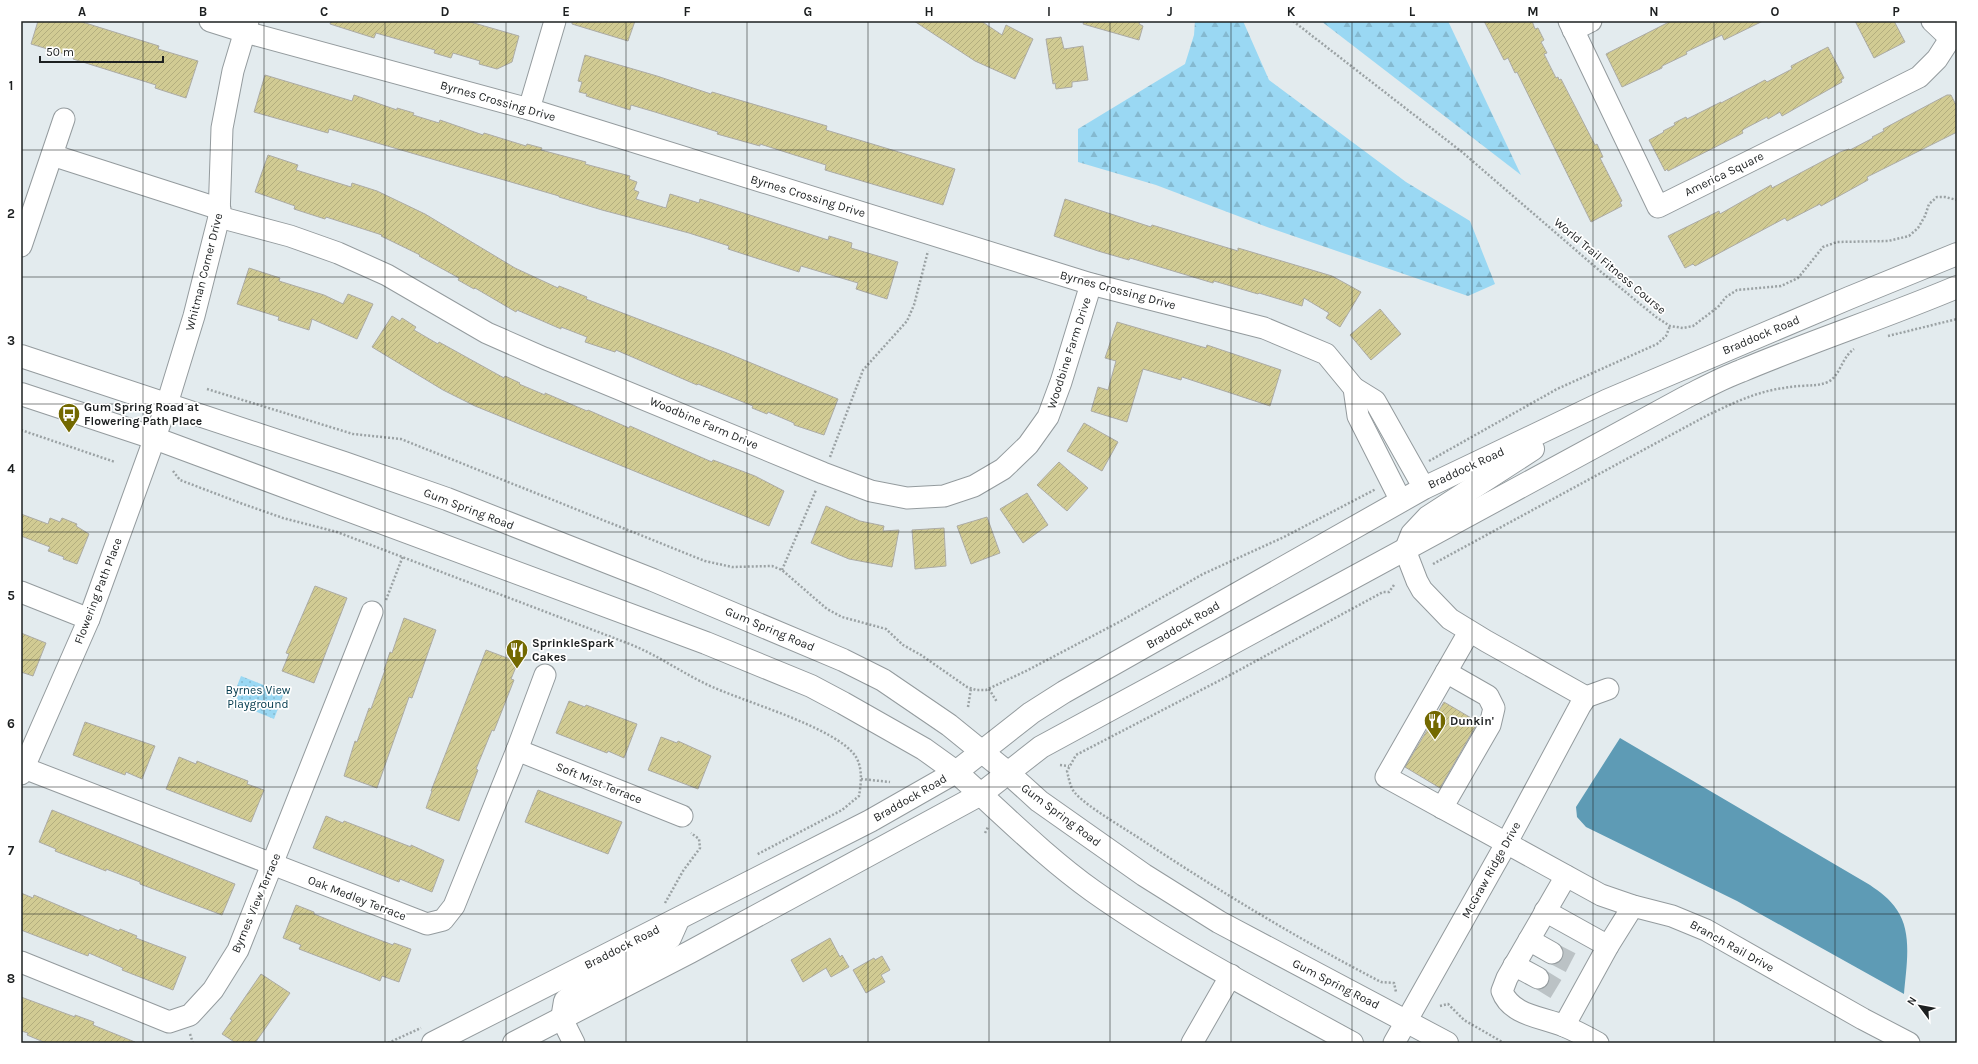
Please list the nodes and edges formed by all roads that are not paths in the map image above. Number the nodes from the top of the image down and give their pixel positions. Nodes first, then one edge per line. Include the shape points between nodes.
1 (210, 21) edge
2 (555, 21) edge
3 (1932, 21) edge
4 (1578, 24) edge
5 (246, 27) edge
6 (1954, 33) edge
7 (529, 109) junction
8 (64, 120) dead end
9 (52, 155) junction
10 (220, 213) junction
11 (21, 246) edge
12 (1957, 254) edge
13 (1091, 284) junction
14 (1957, 287) edge
15 (21, 356) edge
16 (1354, 388) junction
17 (21, 394) edge
18 (1606, 401) junction
19 (167, 404) junction
20 (154, 438) junction
21 (1424, 488) junction
22 (1401, 501) junction
23 (1405, 550) junction
24 (21, 592) edge
25 (376, 606) road end
26 (89, 619) junction
27 (1469, 632) junction
28 (1446, 672) junction
29 (545, 675) dead end
30 (1608, 689) dead end
31 (1586, 697) junction
32 (517, 750) junction
33 (982, 752) junction
34 (23, 771) edge
35 (956, 772) junction
36 (1007, 772) junction
37 (981, 794) junction
38 (1442, 808) junction
39 (685, 824) road end
40 (1506, 844) junction
41 (272, 865) junction
42 (1566, 876) junction
43 (1633, 906) junction
44 (672, 907) junction
45 (1545, 911) junction
46 (1528, 940) junction
47 (1608, 946) junction
48 (1552, 953) tunnel mouth
49 (21, 962) edge
50 (1514, 965) junction
51 (1231, 975) junction
52 (1538, 978) tunnel mouth
53 (562, 1019) junction
54 (1406, 1021) junction
55 (1564, 1026) junction
56 (430, 1034) edge
57 (514, 1043) edge
58 (574, 1043) edge
59 (1192, 1043) edge
60 (1352, 1043) edge
61 (1394, 1043) edge
62 (1447, 1043) edge
63 (1598, 1043) edge
64 (1909, 1043) edge

1 - 5 street, Byrnes Crossing Drive
2 - 7 street
3 - 6 street
4 - 6 street, America Square via 1658,208 1919,77 1936,59
5 - 7 street, Byrnes Crossing Drive
5 - 10 street, Whitman Corner Drive via 222,128
7 - 13 street, Byrnes Crossing Drive
8 - 9 street
9 - 10 street, Woodbine Farm Drive
9 - 11 street
10 - 13 street, Woodbine Farm Drive via 338,253 387,275 487,333 824,473 871,491 907,498 944,496 974,486 1003,469 1028,445 1048,417 1062,382
10 - 19 street, Whitman Corner Drive via 194,316
12 - 18 main road, Braddock Road
13 - 16 street, Byrnes Crossing Drive via 1264,328 1326,354
14 - 23 main road, Braddock Road via 1906,309 1739,371 1638,422
15 - 19 main road, Gum Spring Road
16 - 21 street, Byrnes Crossing Drive via 1375,401
16 - 22 street via 1358,416
17 - 20 main road
18 - 21 main road, Braddock Road
18 - 23 main road via 1428,517 1412,534
19 - 20 street, Flowering Path Place
19 - 33 main road, Gum Spring Road via 447,499 652,580 843,660 884,680 949,725
20 - 26 street, Flowering Path Place
20 - 35 main road via 657,624 811,686 902,735
21 - 22 main road, Braddock Road
22 - 33 main road, Braddock Road via 1064,692 1031,713
23 - 27 street via 1422,590 1450,619
23 - 36 main road, Braddock Road via 1041,747
24 - 26 street
25 - 41 street, Byrnes View Terrace
26 - 34 street, Flowering Path Place
27 - 28 street
27 - 31 street
28 - 38 street via 1488,696 1494,708 1490,725
28 - 38 street, Branch Rail Drive via 1386,777
29 - 32 street, Oak Medley Terrace
30 - 31 street
31 - 40 street, McGraw Ridge Drive
32 - 39 street, Soft Mist Terrace
32 - 41 street, Oak Medley Terrace via 454,906 443,920 427,924
33 - 35 main road, Braddock Road
33 - 36 main road, Gum Spring Road
34 - 41 street, Oak Medley Terrace
35 - 37 main road
35 - 44 main road, Braddock Road via 870,821
36 - 37 main road, Braddock Road
36 - 54 main road, Gum Spring Road via 1038,801 1144,876 1219,922
37 - 51 main road via 1093,891
37 - 53 main road, Braddock Road
38 - 40 street, Branch Rail Drive
40 - 42 street, Branch Rail Drive
40 - 54 street, McGraw Ridge Drive
41 - 49 street, Byrnes View Terrace via 238,950 213,990 190,1015 169,1022
42 - 43 street, Branch Rail Drive via 1601,895
42 - 45 street
43 - 47 street
43 - 64 street, Branch Rail Drive via 1672,916 1706,930
44 - 53 main road via 670,938 576,992 565,1001
44 - 56 main road, Braddock Road
45 - 46 street
45 - 47 street
46 - 48 street
46 - 50 street
47 - 55 street via 1585,970 1569,996
50 - 52 street
50 - 55 street via 1502,991 1505,1000 1524,1013
51 - 59 street
51 - 60 main road
53 - 57 main road, Braddock Road
53 - 58 street
54 - 61 street, McGraw Ridge Drive
54 - 62 main road, Gum Spring Road
55 - 63 street

